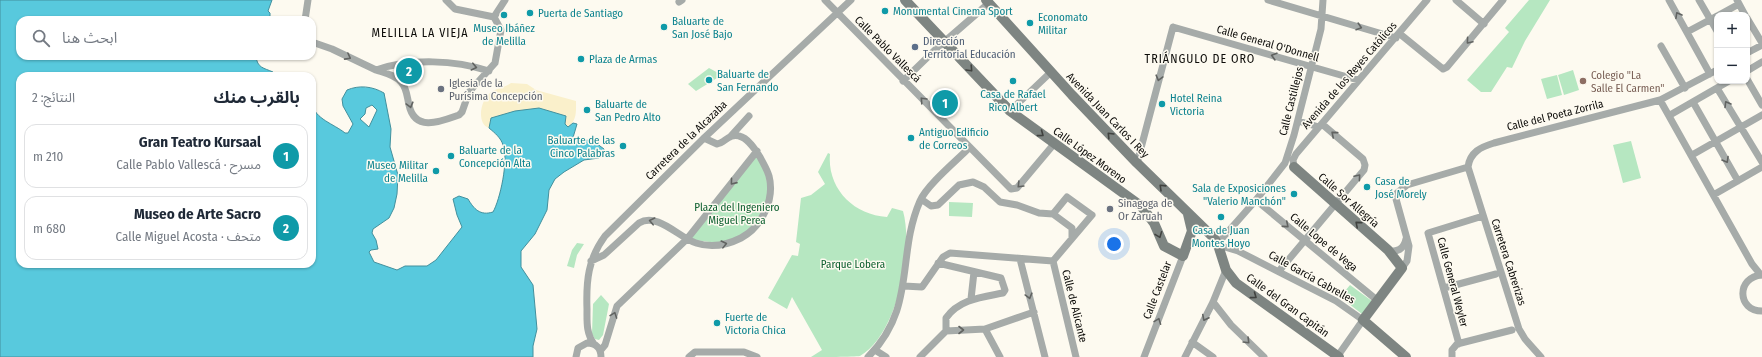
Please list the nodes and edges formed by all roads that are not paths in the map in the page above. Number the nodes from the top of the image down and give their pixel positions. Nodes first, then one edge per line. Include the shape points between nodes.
1 (308, 0) edge
2 (446, 0) edge
3 (505, 0) edge
4 (825, 0) edge
5 (851, 0) edge
6 (905, 0) edge
7 (1268, 0) edge
8 (1323, 0) edge
9 (1427, 0) edge
10 (1456, 0) edge
11 (1503, 0) edge
12 (1669, 0) edge
13 (1699, 0) edge
14 (987, 2) edge
15 (1738, 2) edge
16 (1723, 12) edge
17 (1744, 12) edge
18 (838, 13) junction
19 (1322, 15) junction
20 (306, 16) edge
21 (1714, 16) edge
22 (494, 18) junction
23 (1714, 18) edge
24 (1750, 23) edge
25 (1484, 24) junction
26 (1687, 32) junction
27 (1398, 36) junction
28 (944, 41) junction
29 (316, 43) edge
30 (1762, 44) edge
31 (1662, 46) dead end
32 (1750, 51) edge
33 (1762, 62) edge
34 (1311, 67) junction
35 (1750, 69) edge
36 (376, 70) junction
37 (489, 71) junction
38 (1051, 72) junction
39 (1714, 72) edge
40 (1358, 80) junction
41 (903, 81) junction
42 (1724, 84) edge
43 (1750, 84) edge
44 (1685, 88) junction
45 (1717, 88) junction
46 (1660, 100) junction
47 (1694, 102) junction
48 (1762, 105) edge
49 (1010, 111) junction
50 (1762, 115) edge
51 (749, 116) dead end
52 (1670, 116) junction
53 (1298, 121) junction
54 (1320, 125) junction
55 (1741, 127) junction
56 (730, 137) junction
57 (704, 138) junction
58 (1716, 142) junction
59 (1054, 144) junction
60 (969, 148) junction
61 (757, 151) junction
62 (1692, 155) junction
63 (1762, 162) edge
64 (1137, 163) junction
65 (1294, 167) joint
66 (1468, 167) junction
67 (1762, 167) edge
68 (1738, 181) junction
69 (1715, 194) junction
70 (921, 199) junction
71 (1256, 200) junction
72 (1335, 204) junction
73 (1187, 212) junction
74 (1053, 214) junction
75 (1483, 216) junction
76 (1205, 229) junction
77 (1192, 231) junction
78 (1072, 238) junction
79 (1406, 239) junction
80 (686, 240) junction
81 (1305, 241) junction
82 (1218, 244) junction
83 (1388, 250) junction
84 (1183, 256) junction
85 (1020, 259) junction
86 (591, 261) junction
87 (1053, 261) junction
88 (938, 263) junction
89 (1752, 264) junction
90 (1402, 268) junction
91 (1226, 270) junction
92 (1279, 271) junction
93 (974, 272) junction
94 (1496, 274) dead end
95 (1762, 275) edge
96 (1751, 278) junction
97 (904, 286) junction
98 (1444, 288) junction
99 (972, 299) junction
100 (1378, 301) junction
101 (1213, 302) junction
102 (1762, 311) edge
103 (1034, 312) junction
104 (1363, 320) junction
105 (587, 322) junction
106 (985, 329) junction
107 (1512, 330) dead end
108 (946, 331) junction
109 (1192, 342) junction
110 (594, 344) junction
111 (1459, 344) junction
112 (580, 345) junction
113 (875, 350) junction
114 (600, 354) edge
115 (576, 357) edge
116 (689, 357) edge
117 (757, 357) edge
118 (868, 357) edge
119 (886, 357) edge
120 (920, 357) edge
121 (1000, 357) edge
122 (1045, 357) edge
123 (1076, 357) edge
124 (1144, 357) edge
125 (1185, 357) edge
126 (1213, 357) edge
127 (1264, 357) edge
128 (1337, 357) edge
129 (1406, 357) edge
130 (1452, 357) edge
131 (1541, 357) edge

1 - 20 street
2 - 22 street via 455,9
3 - 22 street
4 - 18 street, Calle Pablo Vallescá
5 - 18 street, Carretera de la Alcazaba
6 - 28 main road, Calle López Moreno
7 - 19 street
8 - 19 street, Calle Castillejos
9 - 27 street, Avenida de los Reyes Católicos
10 - 25 street
11 - 25 street
26 -> 12 street
13 - 21 street
14 - 28 street
14 - 38 main road, Avenida Juan Carlos I Rey
15 - 16 street
15 - 17 street
18 - 41 street, Calle Pablo Vallescá
18 - 57 street, Carretera de la Alcazaba
19 -> 27 street
19 - 34 street, Calle Castillejos
22 - 37 street via 501,30 495,63
23 - 26 street
24 - 30 street
25 -> 27 street via 1444,69
26 - 39 street
27 - 40 street, Avenida de los Reyes Católicos
28 - 41 street
28 -> 49 main road, Calle López Moreno
29 -> 36 street
30 - 32 street
31 - 44 street
33 - 35 street
34 - 40 street, Calle General O'Donnell
34 - 53 street, Calle Castillejos
34 -> 64 street, Calle General O'Donnell via 1173,27
36 -> 37 street via 394,65 425,62 472,66
36 -> 37 street via 403,83 412,113 428,124 459,115 469,92
38 - 49 street
64 -> 38 main road, Avenida Juan Carlos I Rey
39 - 44 street, Calle del Poeta Zorrila
40 - 54 street, Avenida de los Reyes Católicos
60 -> 41 street, Calle Pablo Vallescá
42 - 45 street
43 - 48 street
44 - 46 street, Calle del Poeta Zorrila
45 - 47 street
55 -> 45 street
46 - 52 street
46 - 66 street, Calle del Poeta Zorrila via 1482,147 1473,153
47 - 52 street
47 - 58 street
49 -> 59 main road, Calle López Moreno
50 - 55 street
51 - 56 street
52 - 62 street
53 - 54 street
53 - 71 street, Calle Castillejos via 1290,152 1282,168
54 - 65 street, Avenida de los Reyes Católicos via 1294,157
72 -> 54 street via 1364,170 1365,165 1363,159
55 - 58 street
55 - 63 street
56 - 57 street via 717,144
56 - 61 street via 742,137
57 - 86 street, Carretera de la Alcazaba via 605,236
58 - 62 street
58 -> 68 street
59 -> 60 street, Calle Pablo Vallescá via 1013,190
59 -> 84 main road, Calle López Moreno via 1141,206 1154,223 1164,246
60 - 70 street
61 -> 80 street
80 -> 61 street via 718,245 740,238 755,227 766,209 769,187 768,175
62 - 69 street
73 -> 64 main road, Avenida Juan Carlos I Rey
65 - 72 main road, Calle Sor Allegría
66 - 75 street, Carretera Cabrerizas
66 - 79 street via 1401,188 1396,199
67 - 68 street
68 - 69 street
69 - 89 street
70 - 74 street via 931,206 938,205 960,185 973,182 984,187 1000,202 1039,213
70 - 97 street via 913,222
71 -> 81 street, Calle Lope de Vega
71 - 82 street
72 - 81 street
83 -> 72 main road, Calle Sor Allegría
73 - 76 main road, Avenida Juan Carlos I Rey
73 - 77 main road
74 - 78 street via 1072,228
74 - 78 street via 1067,197 1092,215
75 - 98 street, Calle General Weyler via 1428,233
75 - 131 street, Carretera Cabrerizas via 1519,329
76 - 77 main road via 1197,228
76 - 82 main road, Avenida Juan Carlos I Rey
77 - 84 main road, Calle Castelar
78 - 87 street
79 - 83 street via 1398,251
79 - 90 street via 1409,254
80 -> 86 street via 659,223 646,220 639,223 604,255
114 -> 80 street via 617,306
81 - 92 street
81 - 100 street, Calle Lope de Vega
82 - 91 main road
82 - 92 street, Calle García Cabrelles
83 - 90 main road, Calle Sor Allegría
124 -> 84 street, Calle Castelar
85 - 87 street
85 - 88 street via 950,253
85 -> 103 street
86 - 105 street, Carretera de la Alcazaba via 586,283
87 - 123 street, Calle de Alicante
88 - 93 street
88 - 97 street via 922,287
89 - 95 street
89 - 96 street
90 - 100 main road
91 - 101 street
91 -> 128 main road, Calle del Gran Capitán via 1245,290
92 - 104 street, Calle García Cabrelles via 1341,304
93 - 99 street
93 - 99 street via 1001,278 1005,291
94 - 98 street
95 - 96 street
96 - 102 street via 1744,287 1743,298 1749,307
97 - 113 street via 893,322
98 - 111 street, Calle General Weyler
99 - 108 street via 949,314 946,318
100 - 104 main road
101 -> 109 street
101 -> 127 street
103 - 106 street
103 - 122 street
104 - 128 street
104 - 129 main road, Calle García Cabrelles
105 - 110 street, Carretera de la Alcazaba via 588,334
105 - 112 street, Carretera de la Alcazaba
108 -> 106 street
106 - 121 street
107 - 111 street
108 - 120 street
109 - 125 street
109 - 126 street
110 - 112 street
110 - 114 street
111 - 130 street, Calle General Weyler via 1452,350
112 - 115 street, Carretera de la Alcazaba
113 - 118 street
113 - 119 street
116 - 117 street via 695,352 744,352

